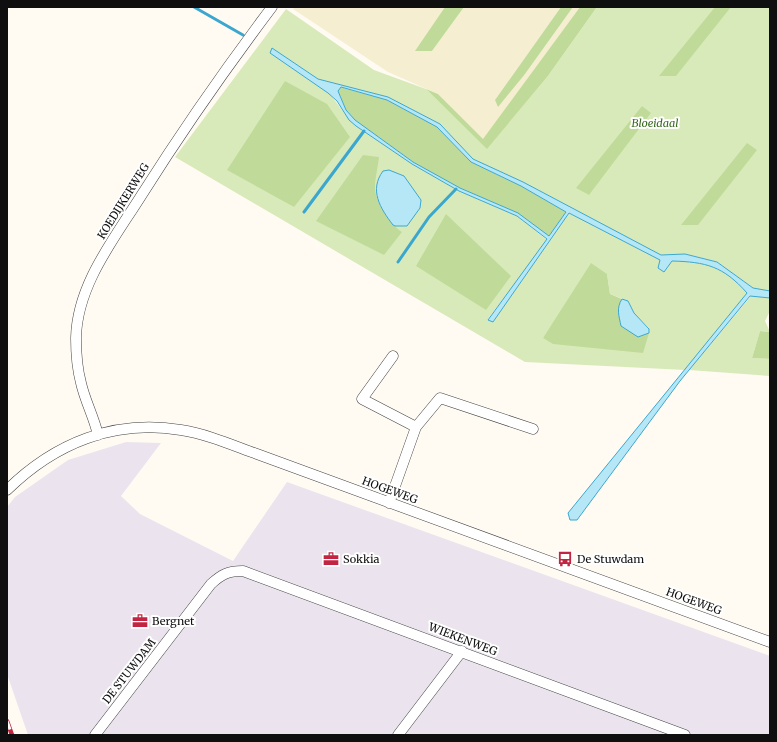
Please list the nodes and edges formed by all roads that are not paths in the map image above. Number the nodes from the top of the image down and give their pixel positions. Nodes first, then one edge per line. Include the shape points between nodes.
1 (272, 7) edge
2 (393, 356) dead end
3 (416, 427) junction
4 (533, 429) dead end
5 (98, 435) junction
6 (7, 490) edge
7 (389, 503) junction
8 (231, 571) joint
9 (770, 642) edge
10 (462, 651) junction
11 (95, 735) edge
12 (398, 735) edge
13 (685, 735) edge

1 - 5 street, KOEDIJKERWEG via 171,148 113,239 92,279 79,311 76,337 81,384
2 - 3 street via 362,399
3 - 4 street via 440,398
3 - 7 street
5 - 6 street, HOGEWEG via 57,451 36,464
5 - 7 street, HOGEWEG via 129,428 182,430 227,443
7 - 9 street, HOGEWEG
8 - 10 street, WIEKENWEG via 242,571
8 - 11 street, DE STUWDAM via 221,575 211,584
10 - 12 street
10 - 13 street, WIEKENWEG

